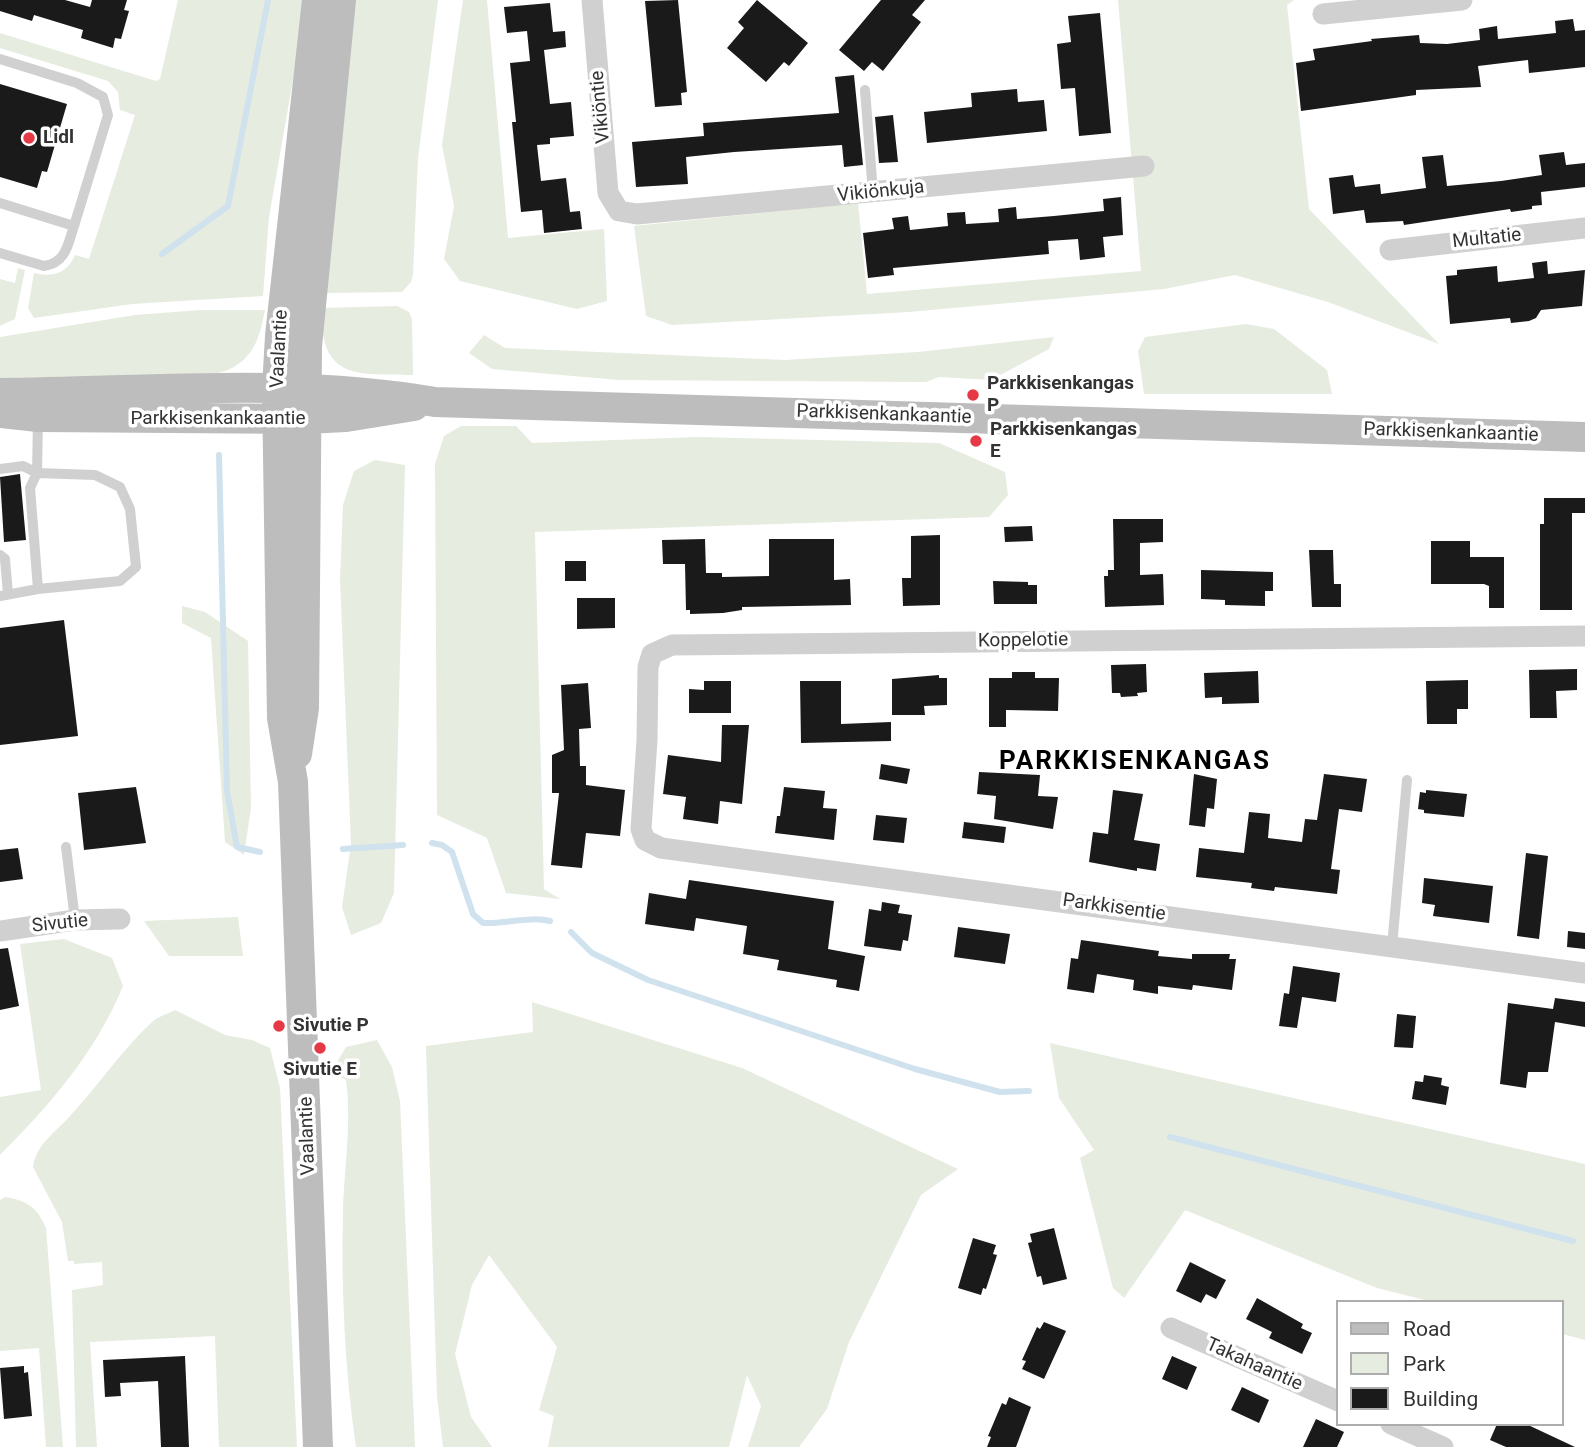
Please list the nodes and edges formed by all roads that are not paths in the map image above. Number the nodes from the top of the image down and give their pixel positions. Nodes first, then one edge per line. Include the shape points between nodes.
1 (317, 0) edge
2 (341, 0) edge
3 (592, 0) edge
4 (1462, 0) edge
5 (1323, 14) dead end
6 (0, 59) edge
7 (864, 90) dead end
8 (1144, 166) dead end
9 (873, 193) junction
10 (0, 203) edge
11 (619, 211) joint
12 (74, 226) junction
13 (1585, 228) edge
14 (1390, 250) dead end
15 (0, 253) edge
16 (292, 388) junction
17 (0, 393) edge
18 (435, 402) junction
19 (38, 405) junction
20 (0, 413) edge
21 (292, 420) junction
22 (1585, 437) edge
23 (0, 469) edge
24 (37, 473) junction
25 (0, 555) edge
26 (38, 589) junction
27 (4, 595) edge
28 (1585, 636) edge
29 (1407, 780) dead end
30 (645, 840) joint
31 (66, 848) dead end
32 (120, 919) dead end
33 (75, 920) junction
34 (0, 931) edge
35 (1392, 946) junction
36 (1585, 973) edge
37 (1171, 1328) dead end
38 (1336, 1400) edge
39 (1396, 1426) edge
40 (318, 1447) edge
41 (1443, 1447) edge

1 - 16 main road, Vaalantie via 285,280
2 - 16 main road, Vaalantie via 307,346
3 - 11 street, Vikiöntie via 608,193
4 - 5 street
6 - 12 lane via 77,83 103,97 108,115
7 - 9 lane
8 - 9 street, Vikiönkuja
9 - 11 street, Vikiönkuja via 637,214
10 - 12 lane
12 - 15 lane via 64,255 51,265
13 - 14 street, Multatie
16 - 18 main road, Parkkisenkankaantie via 351,389
16 - 19 main road, Parkkisenkankaantie
16 - 21 main road, Vaalantie
17 - 19 main road, Parkkisenkankaantie
18 - 21 main road, Parkkisenkankaantie via 346,417
18 - 22 main road, Parkkisenkankaantie
19 - 20 main road, Parkkisenkankaantie
19 - 21 main road, Parkkisenkankaantie
19 - 24 lane
21 - 40 main road, Vaalantie via 282,718 293,782
23 - 24 lane via 23,466
24 - 26 lane via 30,488
24 - 26 lane via 95,475 120,487 130,509 136,567 120,581
25 - 27 lane via 5,559
26 - 27 lane
28 - 30 street, Koppelotie via 672,645 652,654 648,667 641,828
29 - 35 lane
30 - 35 street, Parkkisentie via 661,848
31 - 33 lane
32 - 33 street, Sivutie
33 - 34 street, Sivutie
35 - 36 street, Parkkisentie
37 - 38 street, Takahaantie
39 - 41 street

